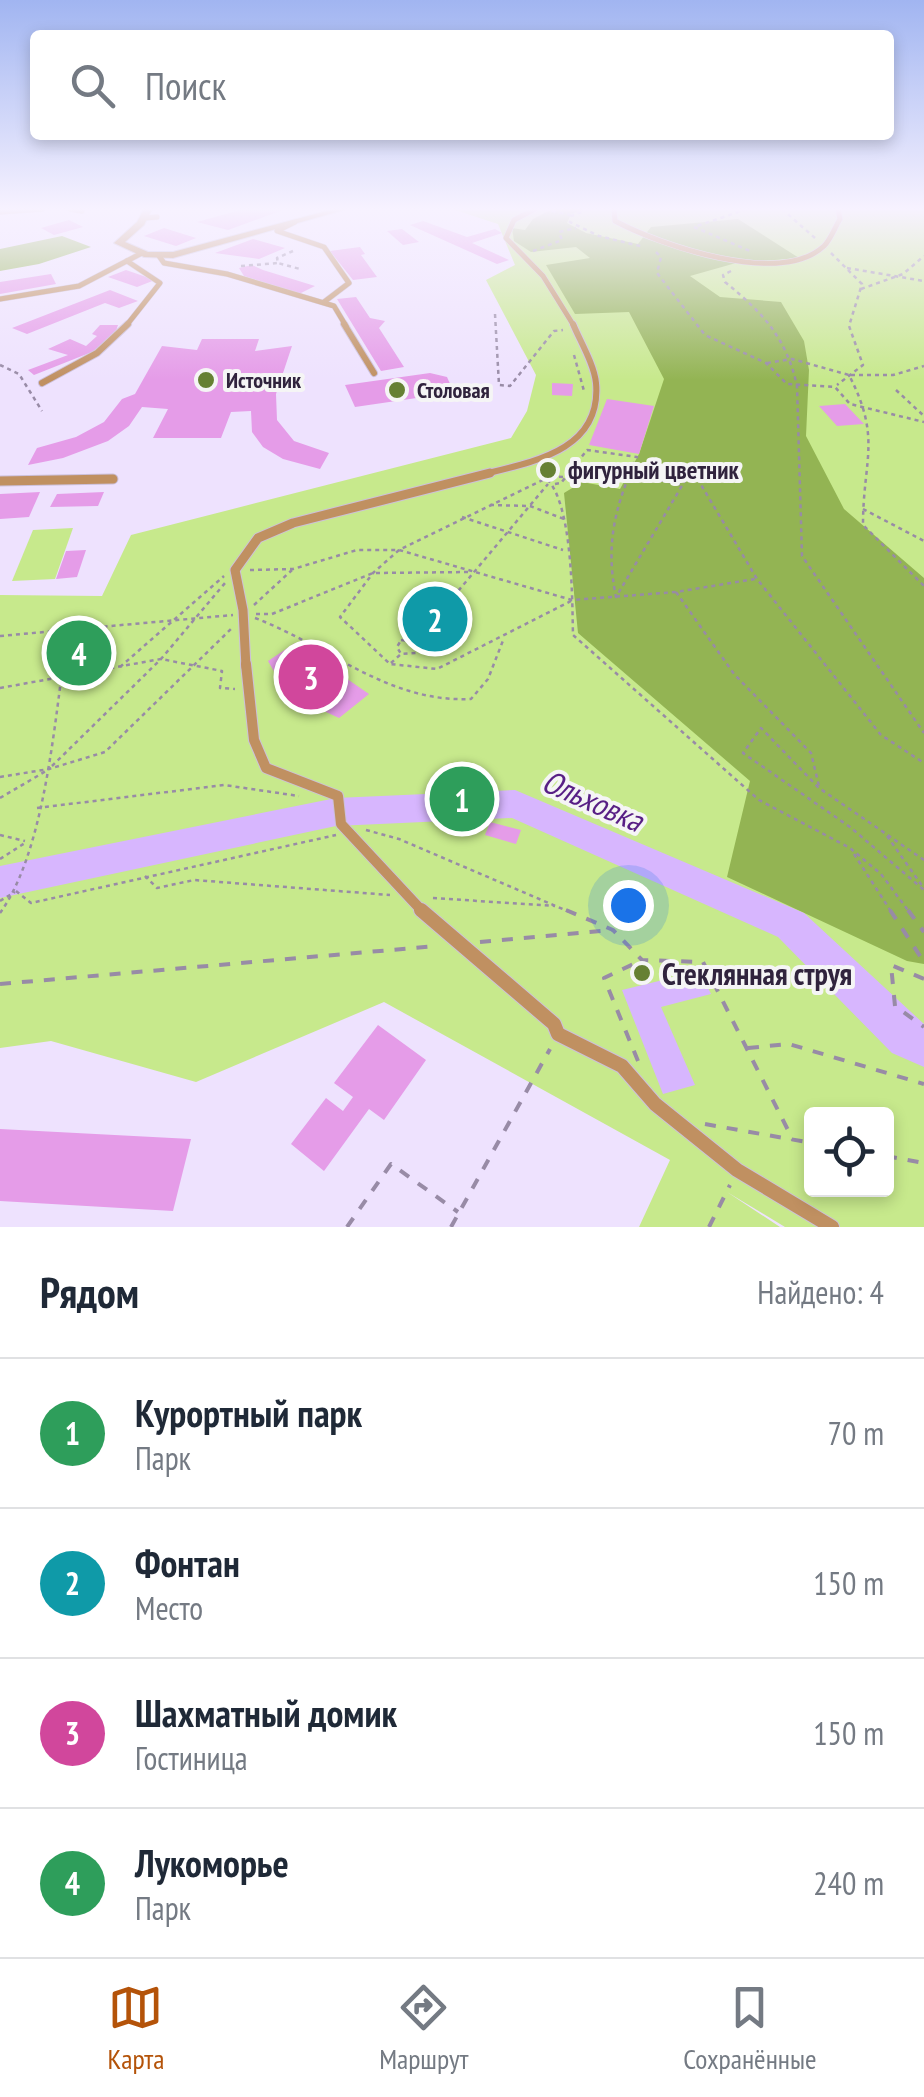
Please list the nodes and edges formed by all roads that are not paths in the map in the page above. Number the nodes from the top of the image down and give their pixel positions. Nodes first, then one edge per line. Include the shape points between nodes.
1 (119, 266) edge
2 (136, 266) edge
3 (186, 266) edge
4 (337, 266) edge
5 (534, 266) edge
6 (0, 299) edge
7 (321, 304) junction
8 (374, 373) dead end
9 (42, 382) dead end
10 (114, 479) dead end
11 (0, 482) edge
12 (462, 944) joint
13 (670, 1118) joint
14 (832, 1227) edge

1 - 6 lane via 79,286
2 - 9 lane via 160,283 127,331 96,358
3 - 7 lane
4 - 7 lane via 348,283
5 - 12 lane via 570,316 596,380 594,420 580,436 536,461 293,522 258,538 234,570 258,756 266,769 328,788 342,824 406,897
7 - 8 lane via 334,306
10 - 11 lane
12 - 13 lane via 558,1034 622,1066
13 - 14 lane via 737,1170

